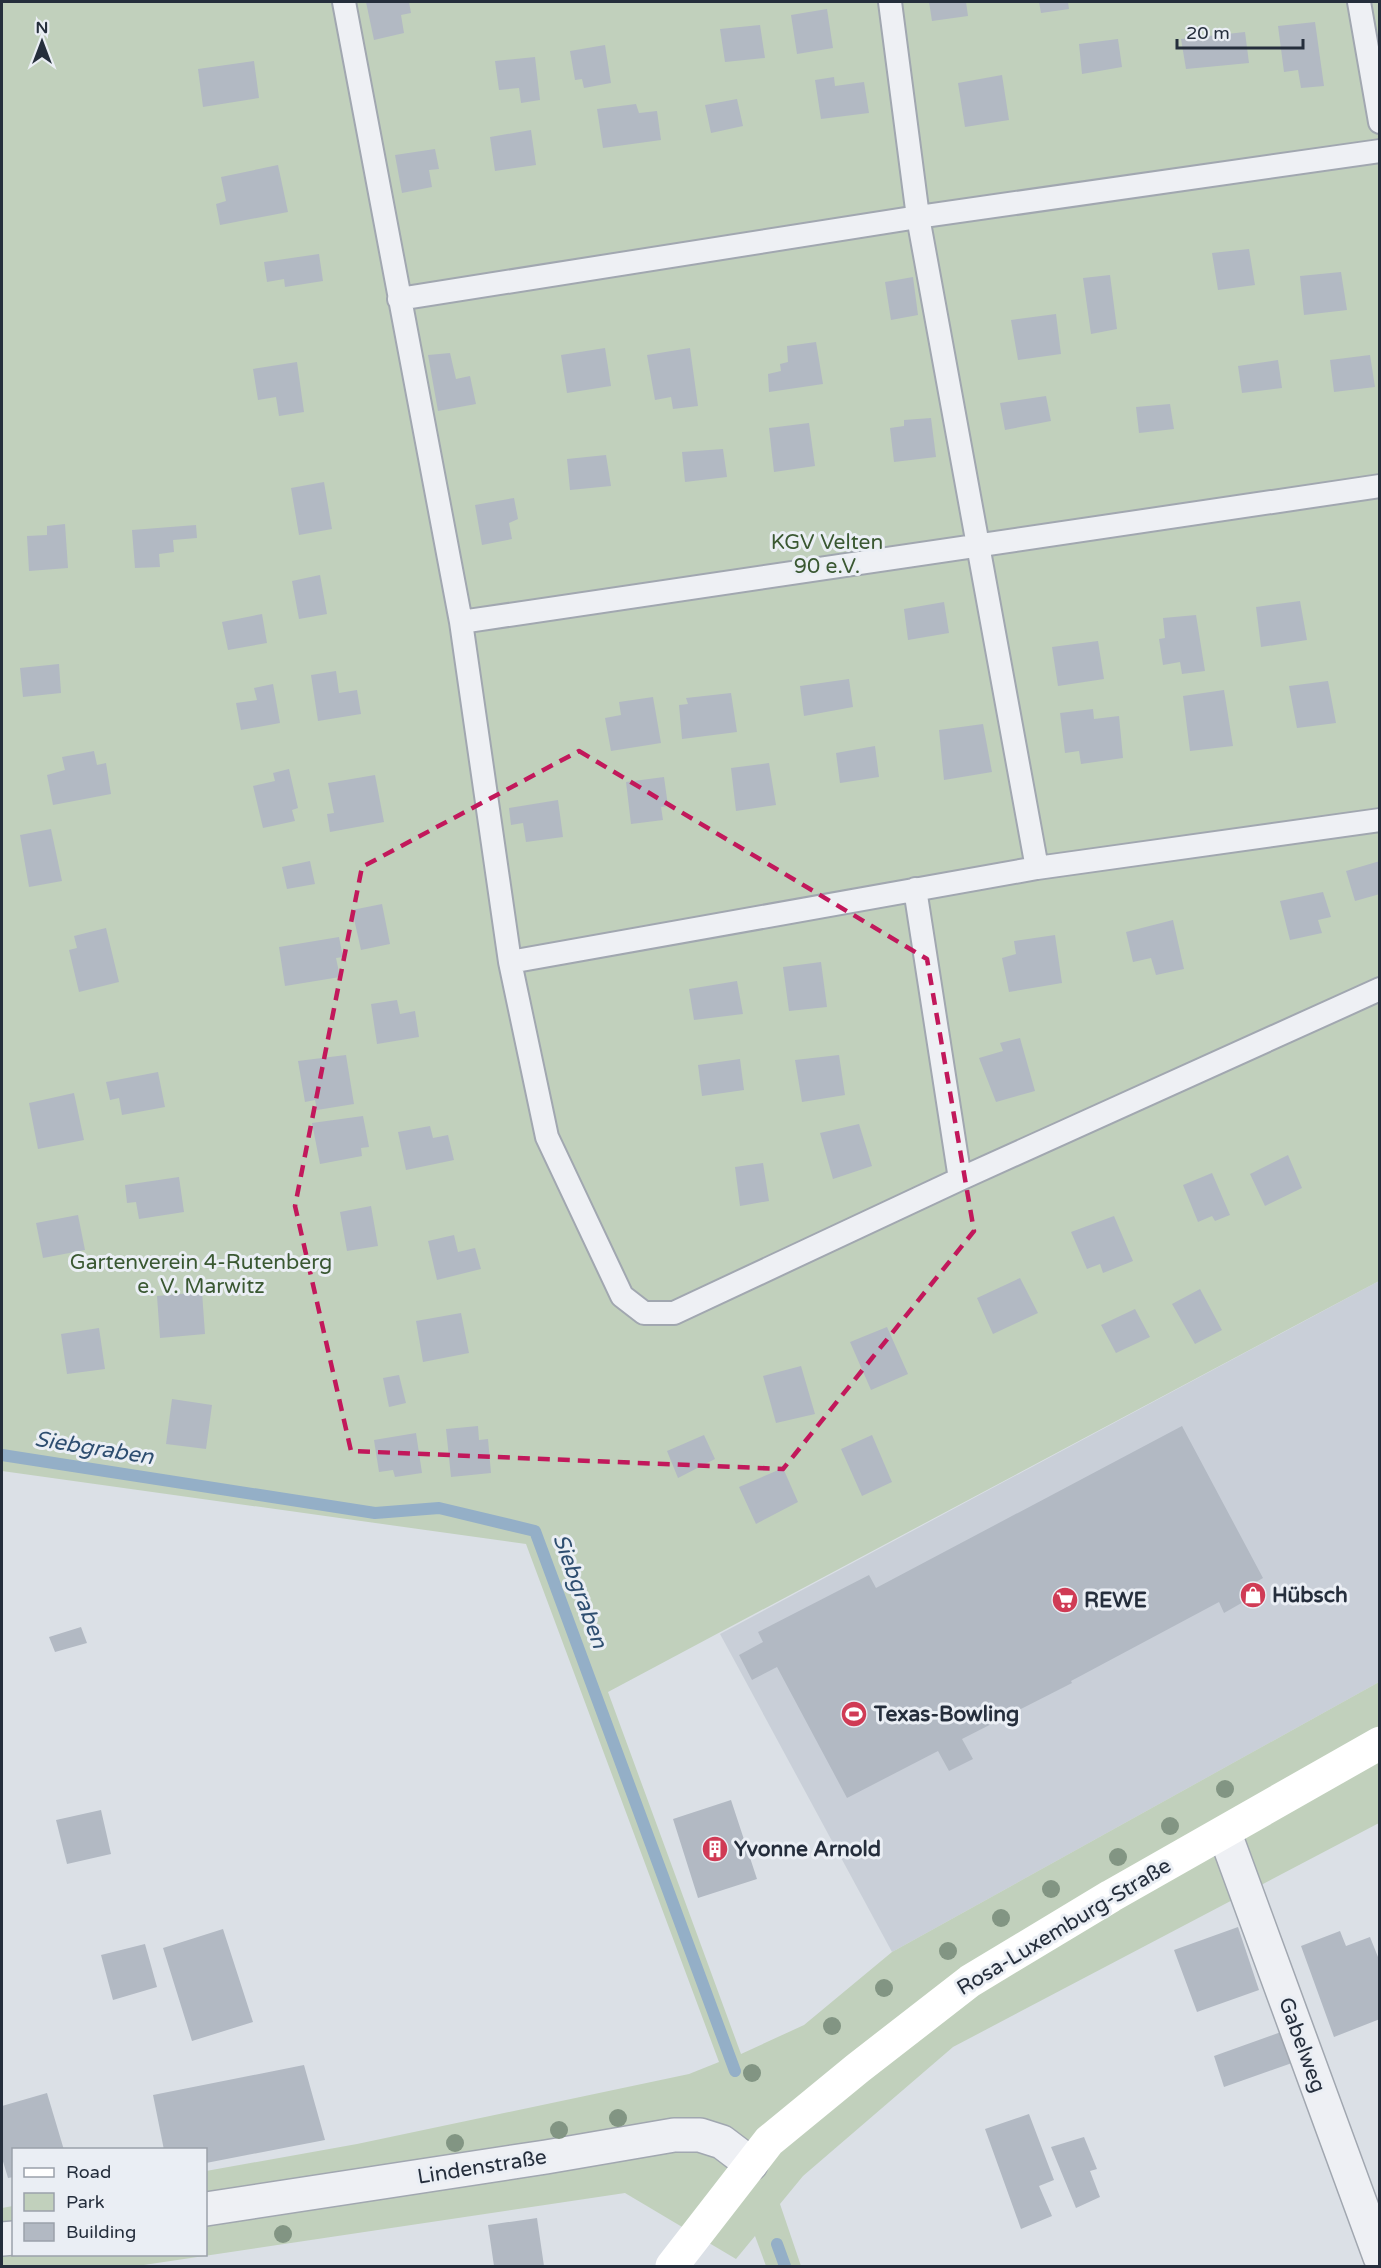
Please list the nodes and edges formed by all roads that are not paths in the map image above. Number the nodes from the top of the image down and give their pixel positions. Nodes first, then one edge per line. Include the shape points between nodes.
1 (344, 2) edge
2 (890, 2) edge
3 (1359, 2) edge
4 (1380, 122) edge
5 (1380, 151) edge
6 (918, 217) junction
7 (399, 299) junction
8 (1380, 486) edge
9 (977, 544) junction
10 (460, 622) junction
11 (1380, 820) edge
12 (1037, 868) junction
13 (915, 889) junction
14 (510, 962) junction
15 (1380, 989) edge
16 (960, 1179) junction
17 (1380, 1743) edge
18 (1225, 1833) junction
19 (760, 2153) junction
20 (207, 2209) edge
21 (1380, 2257) edge
22 (672, 2266) edge

1 - 7 lane
2 - 6 lane
3 - 4 lane
5 - 6 lane
6 - 7 lane
6 - 9 lane
7 - 10 lane
8 - 9 lane
9 - 10 lane
9 - 12 lane
10 - 14 lane
11 - 12 lane
12 - 13 lane
13 - 14 lane
13 - 16 lane
14 - 16 lane via 548,1137 622,1296 644,1313 674,1313
15 - 16 lane
17 - 18 main road, Rosa-Luxemburg-Straße
18 - 19 main road, Rosa-Luxemburg-Straße via 970,1981 858,2068
18 - 21 street, Gabelweg
19 - 20 street, Lindenstraße via 700,2135 674,2135
19 - 22 main road, Rosa-Luxemburg-Straße

